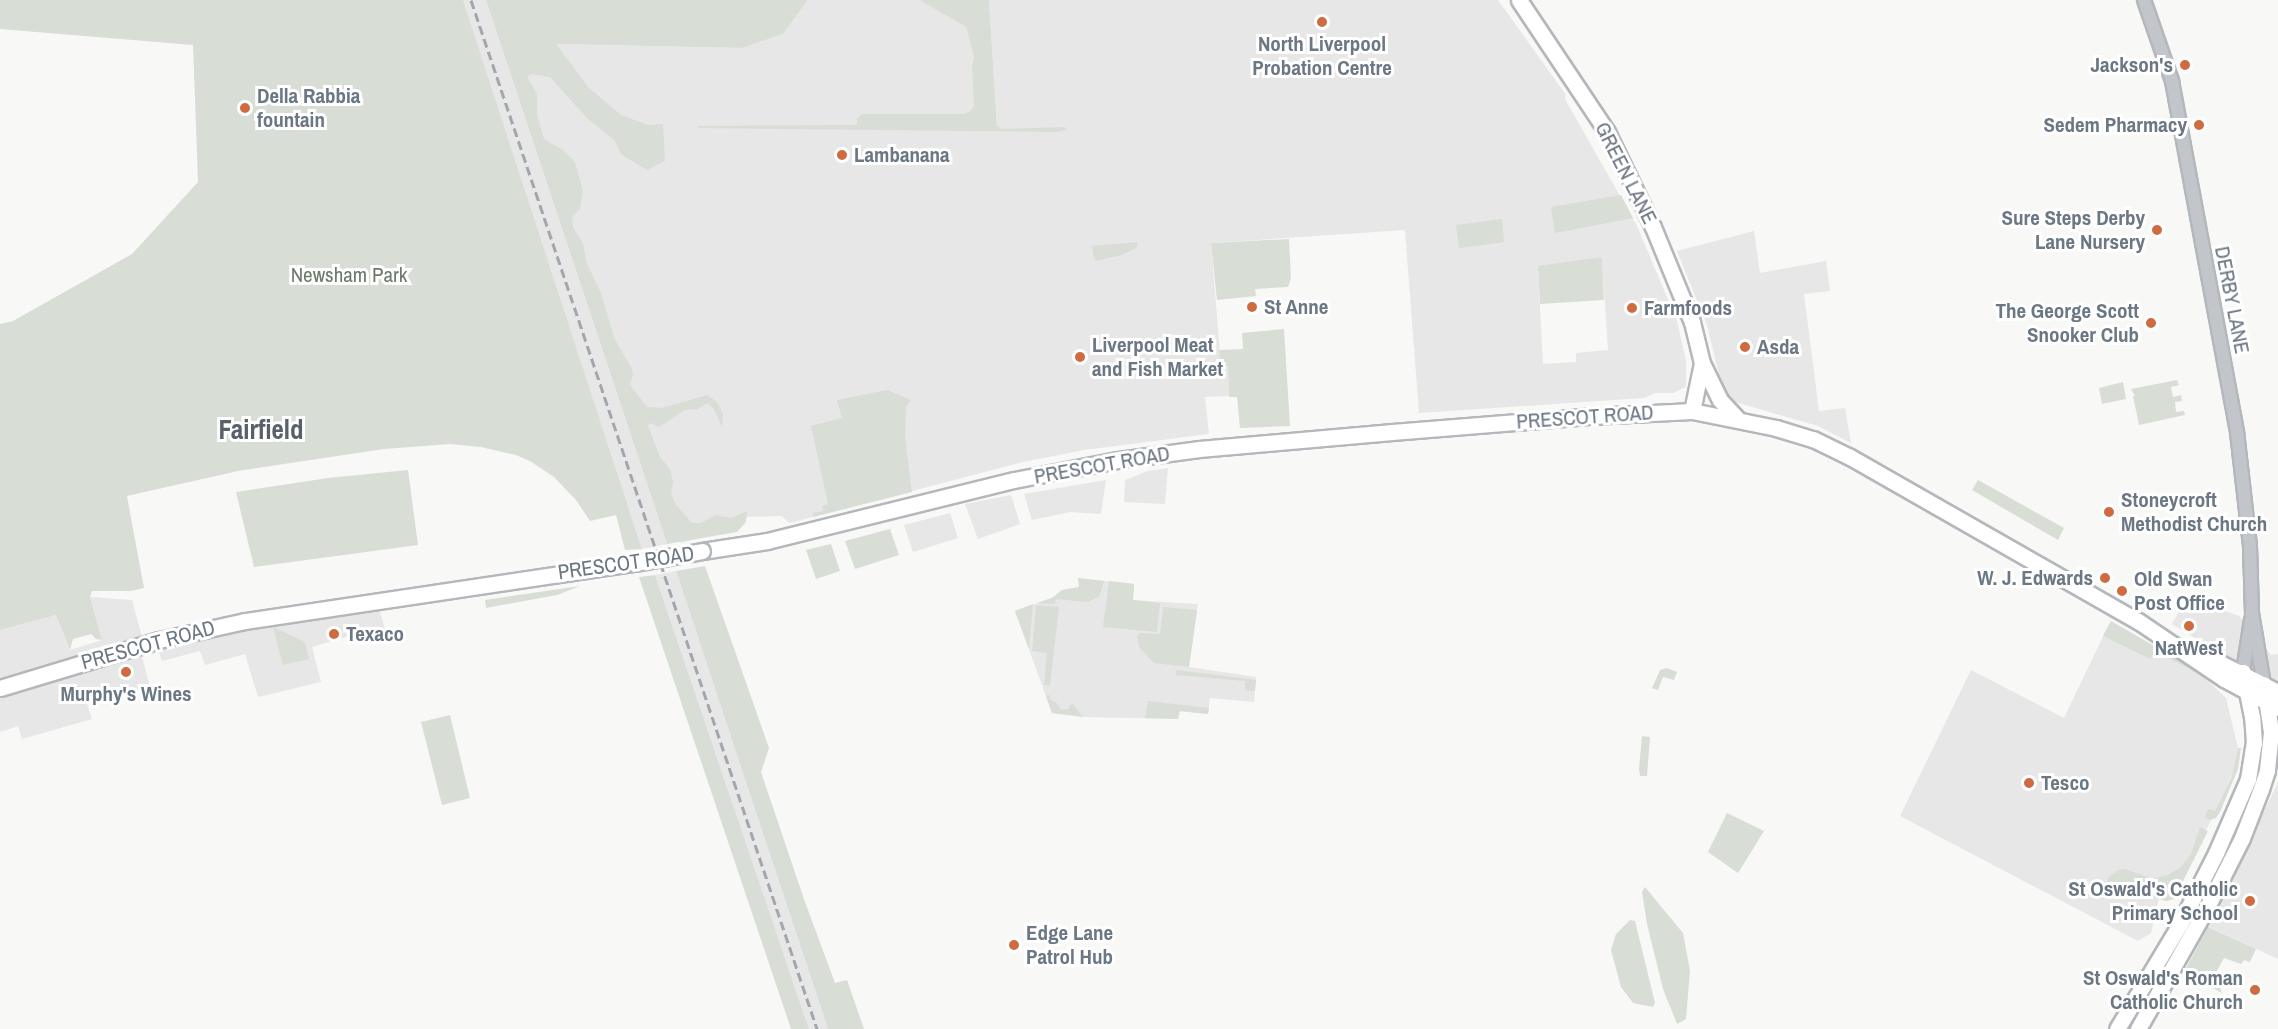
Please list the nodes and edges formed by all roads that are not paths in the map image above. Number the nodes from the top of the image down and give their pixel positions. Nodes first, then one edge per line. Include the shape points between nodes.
1 (1519, 0) edge
2 (2144, 0) edge
3 (1702, 363) junction
4 (1710, 380) junction
5 (1699, 413) junction
6 (1738, 419) junction
7 (2252, 613) junction
8 (0, 688) edge
9 (2261, 688) edge
10 (2272, 766) edge
11 (2117, 1029) edge
12 (2138, 1029) edge

1 - 3 main road, GREEN LANE via 1607,132 1653,227 1692,322
2 - 7 street, DERBY LANE via 2172,81 2235,421 2250,546
3 - 4 main road, GREEN LANE
3 - 5 main road, GREEN LANE
4 - 5 main road
4 - 6 main road, GREEN LANE via 1723,405
5 - 6 main road, PRESCOT ROAD
5 - 8 main road, PRESCOT ROAD, bridge via 1592,416 1392,432 1118,460 1008,482 790,536 245,621 159,640
6 - 9 main road, PRESCOT ROAD via 1813,438 1850,457 2169,640 2191,658
7 - 9 street, DERBY LANE
7 - 9 street, DERBY LANE
9 - 10 main road via 2271,732
9 - 11 main road via 2252,717 2254,743 2244,789 2180,924
10 - 12 main road via 2242,838

